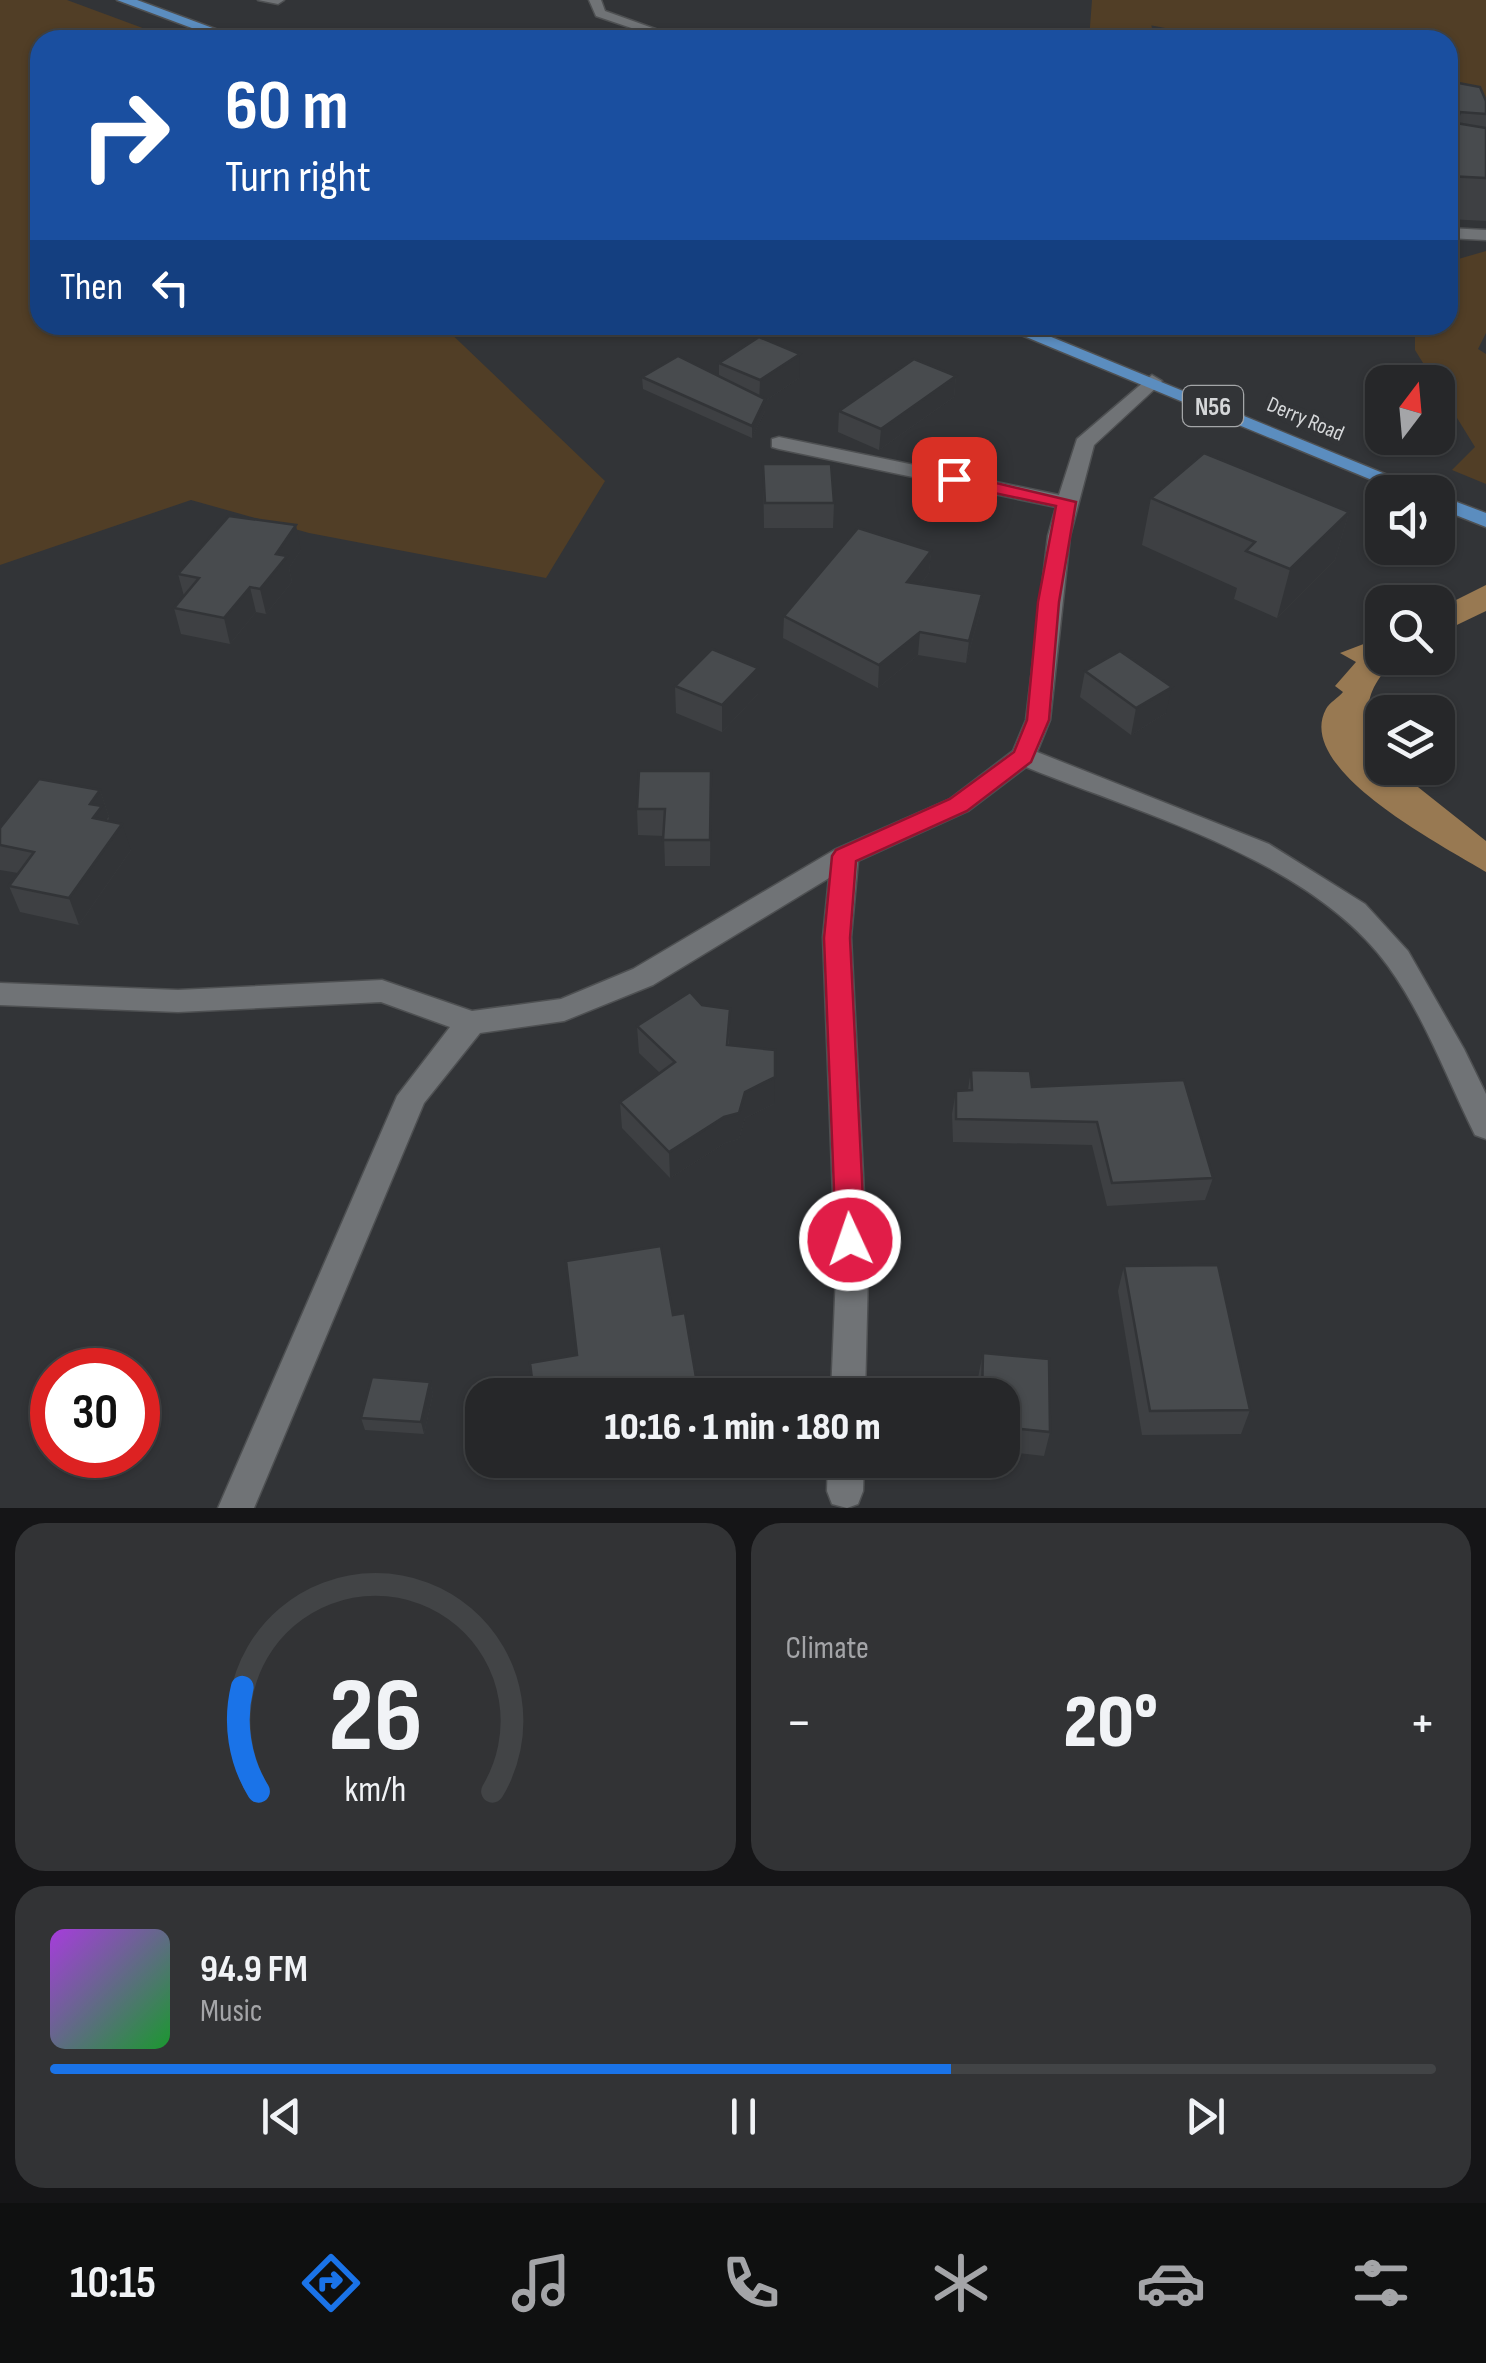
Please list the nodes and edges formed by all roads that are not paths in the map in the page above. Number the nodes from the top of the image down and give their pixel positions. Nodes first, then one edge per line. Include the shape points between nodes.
1 (124, 0) edge
2 (264, 0) edge
3 (278, 0) edge
4 (595, 0) edge
5 (210, 30) edge
6 (649, 30) edge
7 (1458, 233) edge
8 (1486, 235) edge
9 (1035, 335) edge
10 (1152, 381) junction
11 (778, 443) dead end
12 (1377, 475) edge
13 (1067, 502) junction
14 (1455, 507) edge
15 (1486, 521) edge
16 (1023, 756) junction
17 (844, 856) junction
18 (0, 994) edge
19 (471, 1022) junction
20 (1486, 1126) edge
21 (849, 1378) edge
22 (236, 1508) edge

1 - 5 main road
2 - 3 lane
4 - 6 lane via 600,14
7 - 8 lane
9 - 10 main road, Derry Road / N56
10 - 12 main road, Derry Road / N56
10 - 13 street via 1084,443
11 - 13 street
13 - 16 street via 1048,602 1038,720
14 - 15 main road
16 - 17 street via 958,805
16 - 20 street via 1260,852 1356,911 1398,959
17 - 19 street via 643,976 564,1010
17 - 21 street via 837,938 852,1274
18 - 19 street via 178,1002 382,990
19 - 22 street via 412,1096

